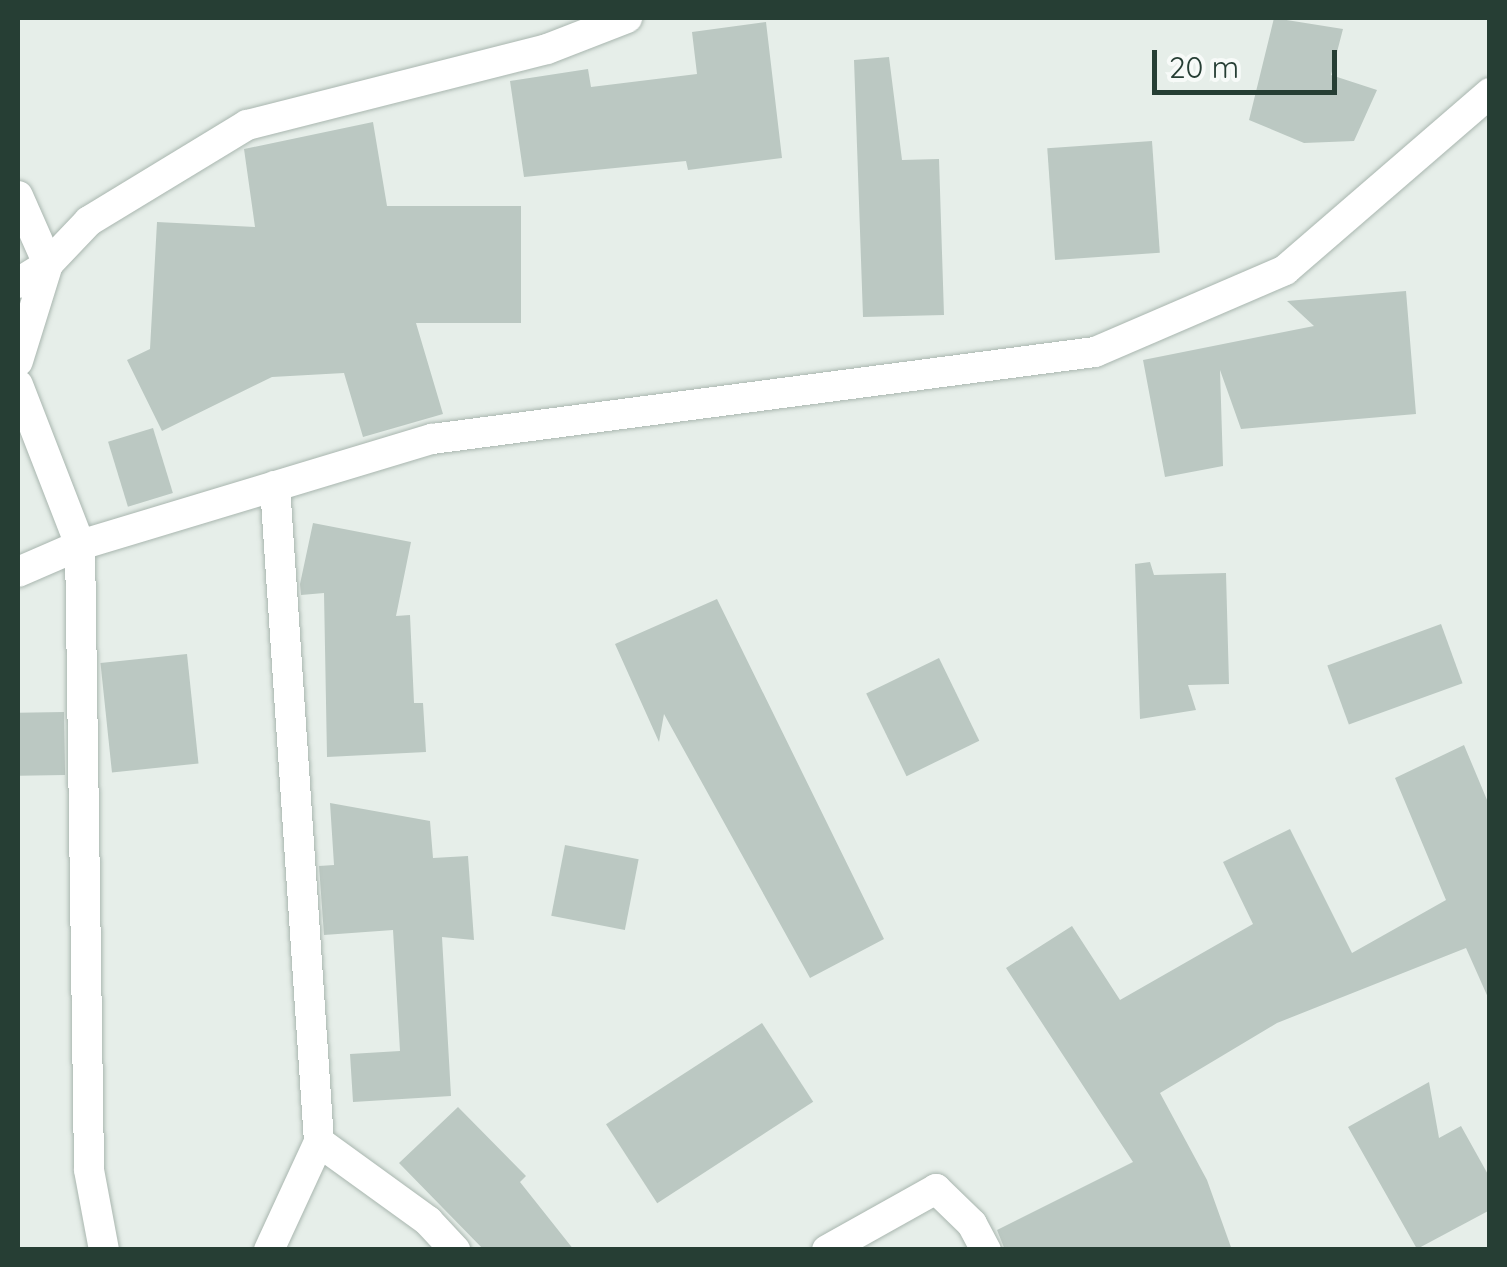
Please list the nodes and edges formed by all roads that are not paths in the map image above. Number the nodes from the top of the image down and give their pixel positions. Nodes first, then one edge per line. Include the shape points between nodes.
1 (627, 18) edge
2 (1490, 92) edge
3 (18, 196) edge
4 (48, 264) junction
5 (18, 283) edge
6 (18, 361) edge
7 (18, 384) edge
8 (275, 486) junction
9 (80, 544) junction
10 (18, 572) edge
11 (319, 1142) junction
12 (104, 1250) edge
13 (269, 1250) edge
14 (455, 1250) edge
15 (828, 1250) edge
16 (986, 1250) edge

1 - 4 street via 548,49 247,126 89,221
2 - 8 street via 1285,270 1095,352 432,440
3 - 4 street
4 - 5 street
4 - 6 street
7 - 9 street
8 - 9 street
8 - 11 street
9 - 10 street
9 - 12 street via 89,1170
11 - 13 street
11 - 14 street via 428,1220
15 - 16 street via 936,1189 972,1224

